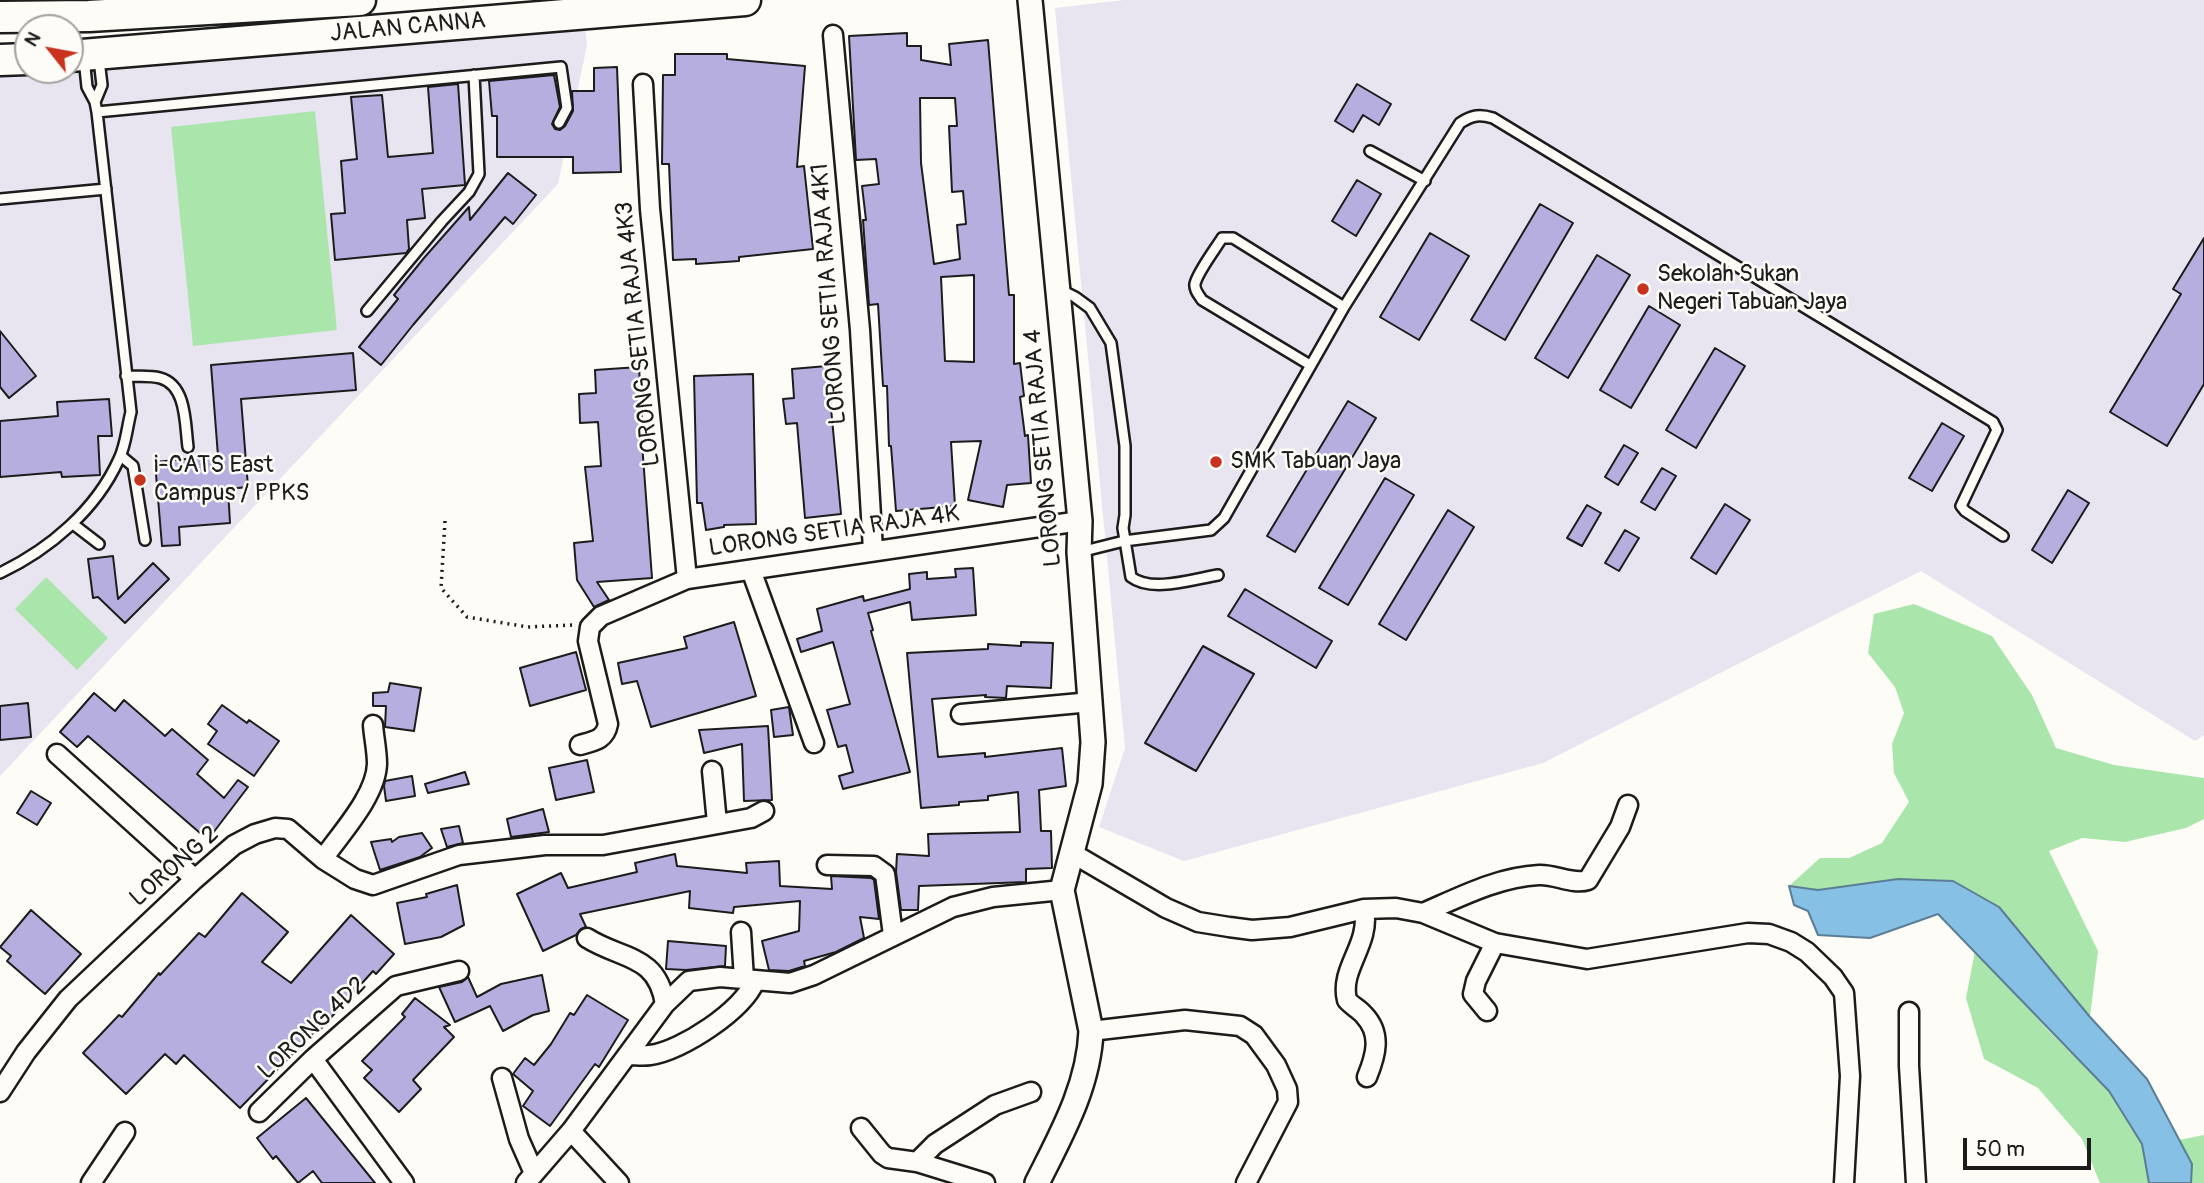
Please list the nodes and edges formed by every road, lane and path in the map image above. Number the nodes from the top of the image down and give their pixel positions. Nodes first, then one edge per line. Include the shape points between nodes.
1 (745, 0) edge
2 (1030, 0) edge
3 (347, 1) edge
4 (0, 17) edge
5 (833, 35) dead end
6 (84, 56) edge
7 (474, 75) junction
8 (643, 84) dead end
9 (96, 107) junction
10 (559, 123) dead end
11 (1370, 151) dead end
12 (1425, 181) junction
13 (106, 189) junction
14 (0, 199) edge
15 (1057, 289) junction
16 (1343, 307) junction
17 (367, 311) dead end
18 (1310, 365) junction
19 (125, 376) junction
20 (188, 447) dead end
21 (121, 456) junction
22 (445, 521) dead end
23 (1080, 521) junction
24 (73, 524) junction
25 (2003, 536) dead end
26 (145, 540) dead end
27 (1124, 541) junction
28 (99, 544) dead end
29 (873, 550) junction
30 (1079, 552) junction
31 (751, 570) junction
32 (0, 573) edge
33 (1218, 575) dead end
34 (687, 579) junction
35 (601, 616) junction
36 (1091, 702) junction
37 (961, 714) dead end
38 (373, 725) dead end
39 (814, 743) dead end
40 (580, 745) dead end
41 (57, 754) dead end
42 (712, 771) dead end
43 (1628, 805) dead end
44 (764, 811) dead end
45 (717, 823) junction
46 (1072, 853) junction
47 (323, 859) junction
48 (827, 865) dead end
49 (195, 878) junction
50 (1062, 890) junction
51 (1364, 909) junction
52 (1423, 913) junction
53 (741, 932) dead end
54 (893, 935) junction
55 (587, 937) dead end
56 (1495, 943) junction
57 (460, 971) dead end
58 (750, 980) junction
59 (665, 1004) junction
60 (1487, 1011) dead end
61 (1909, 1012) dead end
62 (1091, 1031) junction
63 (628, 1055) junction
64 (313, 1059) junction
65 (1367, 1077) dead end
66 (502, 1079) dead end
67 (0, 1092) edge
68 (1031, 1092) dead end
69 (259, 1112) dead end
70 (861, 1128) dead end
71 (570, 1131) junction
72 (125, 1132) dead end
73 (917, 1162) junction
74 (530, 1178) edge
75 (1248, 1180) edge
76 (91, 1183) edge
77 (404, 1183) edge
78 (619, 1183) edge
79 (985, 1183) edge
80 (1037, 1183) edge
81 (1268, 1183) edge
82 (1844, 1183) edge
83 (1916, 1183) edge

1 - 6 highway, JALAN CANNA
2 - 15 street, LORONG SETIA RAJA 4
3 - 4 highway, JALAN CANNA
5 - 29 street, LORONG SETIA RAJA 4K1 via 860,330
6 - 9 lane via 87,87
6 - 9 lane via 102,85
7 - 9 lane
7 - 10 lane via 561,67 567,108
7 - 17 lane via 478,174 469,192
8 - 34 street, LORONG SETIA RAJA 4K3 via 650,209
9 - 13 lane
11 - 12 lane
12 - 16 lane
12 - 25 lane via 1460,123 1480,114 1493,118 1993,422 1997,429 1961,506
13 - 14 lane
13 - 19 lane
15 - 23 street, LORONG SETIA RAJA 4
15 - 27 lane via 1090,308 1111,343 1125,446
16 - 18 lane
16 - 18 lane via 1233,239 1223,238 1195,283 1202,300
18 - 27 lane via 1224,518 1211,530
19 - 20 lane via 161,378 175,387
19 - 21 lane via 131,412
21 - 24 lane via 103,491
21 - 26 lane via 133,466
22 - 35 path via 441,588 467,617 528,627 580,624
23 - 29 street, LORONG SETIA RAJA 4K
23 - 30 street, LORONG SETIA RAJA 4
24 - 28 lane
24 - 32 lane
27 - 30 lane
27 - 33 lane via 1131,577 1138,583 1150,586
29 - 31 street, LORONG SETIA RAJA 4K
30 - 36 street, LORONG SETIA RAJA 4
31 - 34 street, LORONG SETIA RAJA 4K
31 - 39 street
34 - 35 street, LORONG SETIA RAJA 4K
35 - 40 street via 590,627 588,641 608,724 600,739
36 - 37 street
36 - 46 street, LORONG SETIA RAJA 4 via 1090,784
38 - 47 street via 377,766 369,790 359,812
41 - 49 street
42 - 45 street
43 - 52 street via 1588,880 1522,877 1473,891
44 - 45 street, LORONG 2 via 751,818
45 - 47 street, LORONG 2 via 603,845 545,845 459,855 373,885
46 - 50 street, LORONG SETIA RAJA 4
46 - 51 street via 1198,922 1252,930 1290,927
47 - 49 street, LORONG 2 via 288,830 275,828 234,845
48 - 54 street via 874,866 885,874
49 - 67 street, LORONG 2 via 68,999
50 - 54 street via 993,897 953,907
50 - 62 street
51 - 52 street
51 - 65 street via 1363,941 1345,985 1347,1000 1367,1017 1377,1045
52 - 56 street
53 - 58 street
54 - 58 street via 790,983
55 - 59 street via 639,960 656,975
56 - 60 street via 1473,994
56 - 82 street via 1587,959 1748,933 1769,934 1807,952 1844,993 1850,1076
57 - 64 street, LORONG 4D2 via 396,986
58 - 59 street via 689,981
58 - 63 street via 750,993 694,1038 651,1055
59 - 63 street
61 - 83 street
62 - 75 street via 1185,1020 1240,1026 1254,1035 1276,1065 1288,1102
62 - 80 street via 1086,1073
63 - 71 street
64 - 69 street, LORONG 4D2
64 - 77 street
66 - 74 street
68 - 73 street via 995,1105 935,1144
70 - 73 street via 888,1158
71 - 74 street
71 - 78 street
72 - 76 street
73 - 79 street
75 - 81 street

